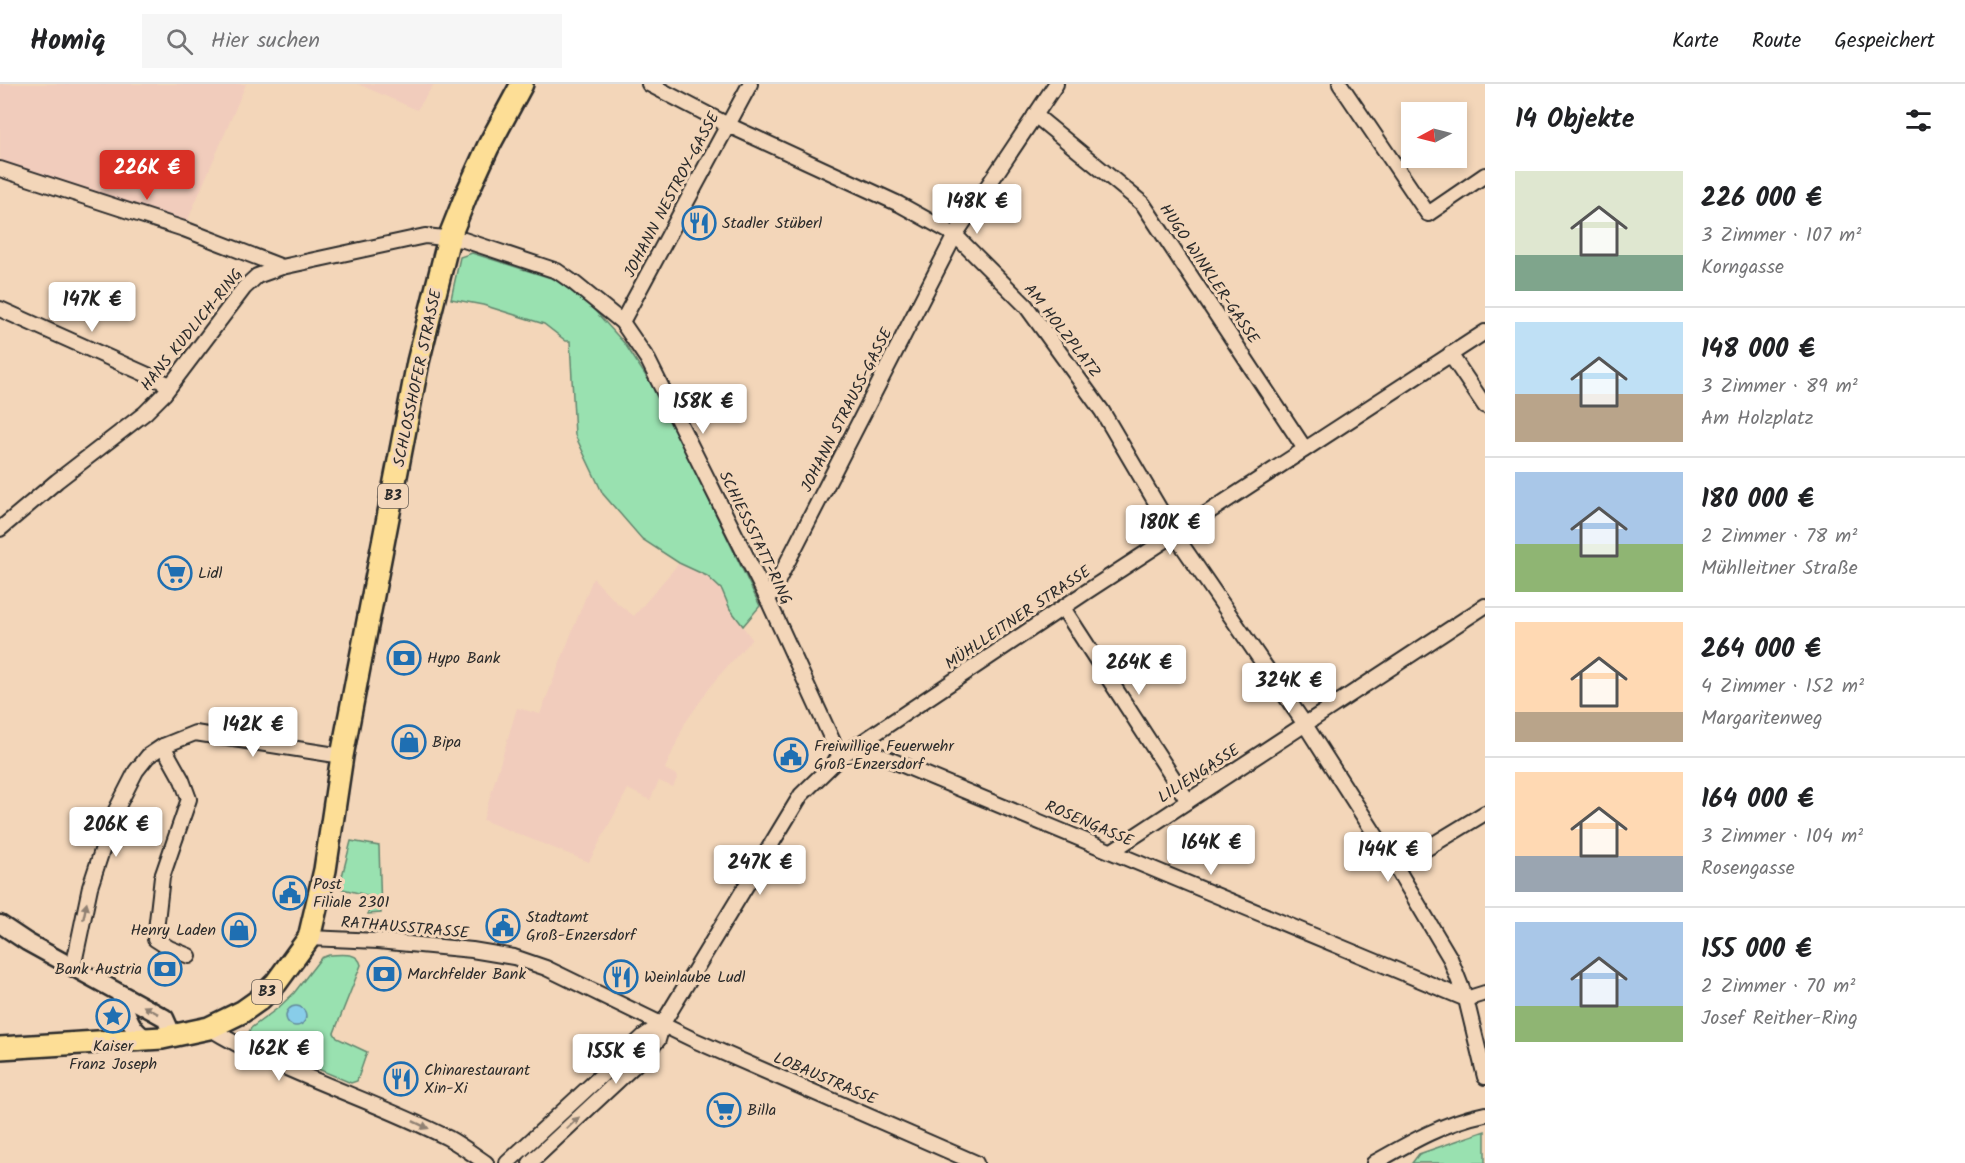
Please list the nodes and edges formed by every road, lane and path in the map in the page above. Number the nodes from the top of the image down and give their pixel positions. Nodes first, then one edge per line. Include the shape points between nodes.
1 (522, 84) edge
2 (649, 84) edge
3 (750, 84) edge
4 (1056, 84) edge
5 (1340, 84) edge
6 (1035, 116) junction
7 (728, 125) junction
8 (0, 169) edge
9 (1485, 175) edge
10 (955, 235) junction
11 (449, 238) junction
12 (282, 267) junction
13 (0, 309) edge
14 (622, 322) junction
15 (1485, 332) edge
16 (1449, 354) junction
17 (170, 385) junction
18 (1485, 406) edge
19 (1305, 449) junction
20 (0, 529) edge
21 (1175, 535) junction
22 (768, 600) junction
23 (1485, 606) edge
24 (1063, 608) junction
25 (1304, 723) junction
26 (162, 746) junction
27 (857, 746) junction
28 (342, 756) junction
29 (840, 757) junction
30 (1188, 801) junction
31 (1485, 813) edge
32 (1112, 851) junction
33 (1396, 867) junction
34 (0, 924) edge
35 (309, 938) junction
36 (189, 956) dead end
37 (73, 968) junction
38 (119, 993) junction
39 (1485, 993) edge
40 (1466, 999) junction
41 (130, 1023) junction
42 (663, 1023) junction
43 (209, 1028) junction
44 (174, 1036) junction
45 (149, 1039) junction
46 (115, 1041) junction
47 (0, 1048) edge
48 (1485, 1077) edge
49 (1485, 1114) edge
50 (486, 1163) edge
51 (507, 1163) edge
52 (530, 1163) edge
53 (976, 1163) edge
54 (1374, 1163) edge

1 - 11 main road, SCHLOSSHOFER STRASSE / B3 via 488,147
2 - 7 street, AM HOLZPLATZ
3 - 7 street, JOHANN NESTROY-GASSE
4 - 6 street, JOHANN STRAUSS-GASSE
5 - 9 street via 1428,214
6 - 10 street, JOHANN STRAUSS-GASSE
6 - 19 street, HUGO WINKLER-GASSE via 1143,204
7 - 10 street, AM HOLZPLATZ via 899,204
7 - 14 street, JOHANN NESTROY-GASSE
8 - 12 street via 184,229
10 - 21 street, AM HOLZPLATZ via 1026,306 1095,402
10 - 22 street, JOHANN STRAUSS-GASSE
11 - 12 street, HANS KUDLICH-RING via 425,236
11 - 14 street, SCHIESSSTATT-RING via 557,271
11 - 28 main road, SCHLOSSHOFER STRASSE / B3 via 418,362
12 - 17 street, HANS KUDLICH-RING via 257,276 244,288
13 - 17 street
14 - 22 street, SCHIESSSTATT-RING via 648,360
15 - 16 street, MÜHLLEITNER STRASSE
16 - 18 street
16 - 19 street, MÜHLLEITNER STRASSE
17 - 20 street, HANS KUDLICH-RING via 145,413
19 - 21 street, MÜHLLEITNER STRASSE
21 - 24 street, MÜHLLEITNER STRASSE
21 - 25 street, AM HOLZPLATZ
22 - 29 street, SCHIESSSTATT-RING
23 - 25 street, LILIENGASSE
24 - 27 street, MÜHLLEITNER STRASSE
24 - 30 street
25 - 30 street, LILIENGASSE
25 - 33 street, AM HOLZPLATZ
26 - 28 street via 195,733
26 - 36 street via 189,799 162,877 155,939
37 -> 26 street via 90,887 114,814 136,771
27 - 29 street, MÜHLLEITNER STRASSE
27 - 32 street, ROSENGASSE
28 - 35 main road, B3 via 325,870
29 - 42 street, MÜHLLEITNER STRASSE via 801,795
30 - 32 street, LILIENGASSE
31 - 33 street
32 - 40 street, ROSENGASSE
33 - 40 street, AM HOLZPLATZ via 1450,958
34 - 37 street
35 - 42 street, RATHAUSSTRASSE via 401,943 514,957
35 - 43 main road, B3 via 276,983 258,1000
37 - 38 street
38 - 41 street
44 -> 38 street via 165,1018
39 - 40 street
40 - 48 street
41 - 45 street via 141,1037
41 - 46 street via 129,1029
42 - 51 street via 644,1036
52 -> 42 street, MÜHLLEITNER STRASSE via 635,1065 658,1040
42 - 53 street, LOBAUSTRASSE via 718,1051
43 - 44 main road, B3
43 -> 50 street via 240,1047 450,1139
44 - 45 main road, B3
45 - 46 main road, B3
46 - 47 main road, B3
49 - 54 street via 1455,1122

